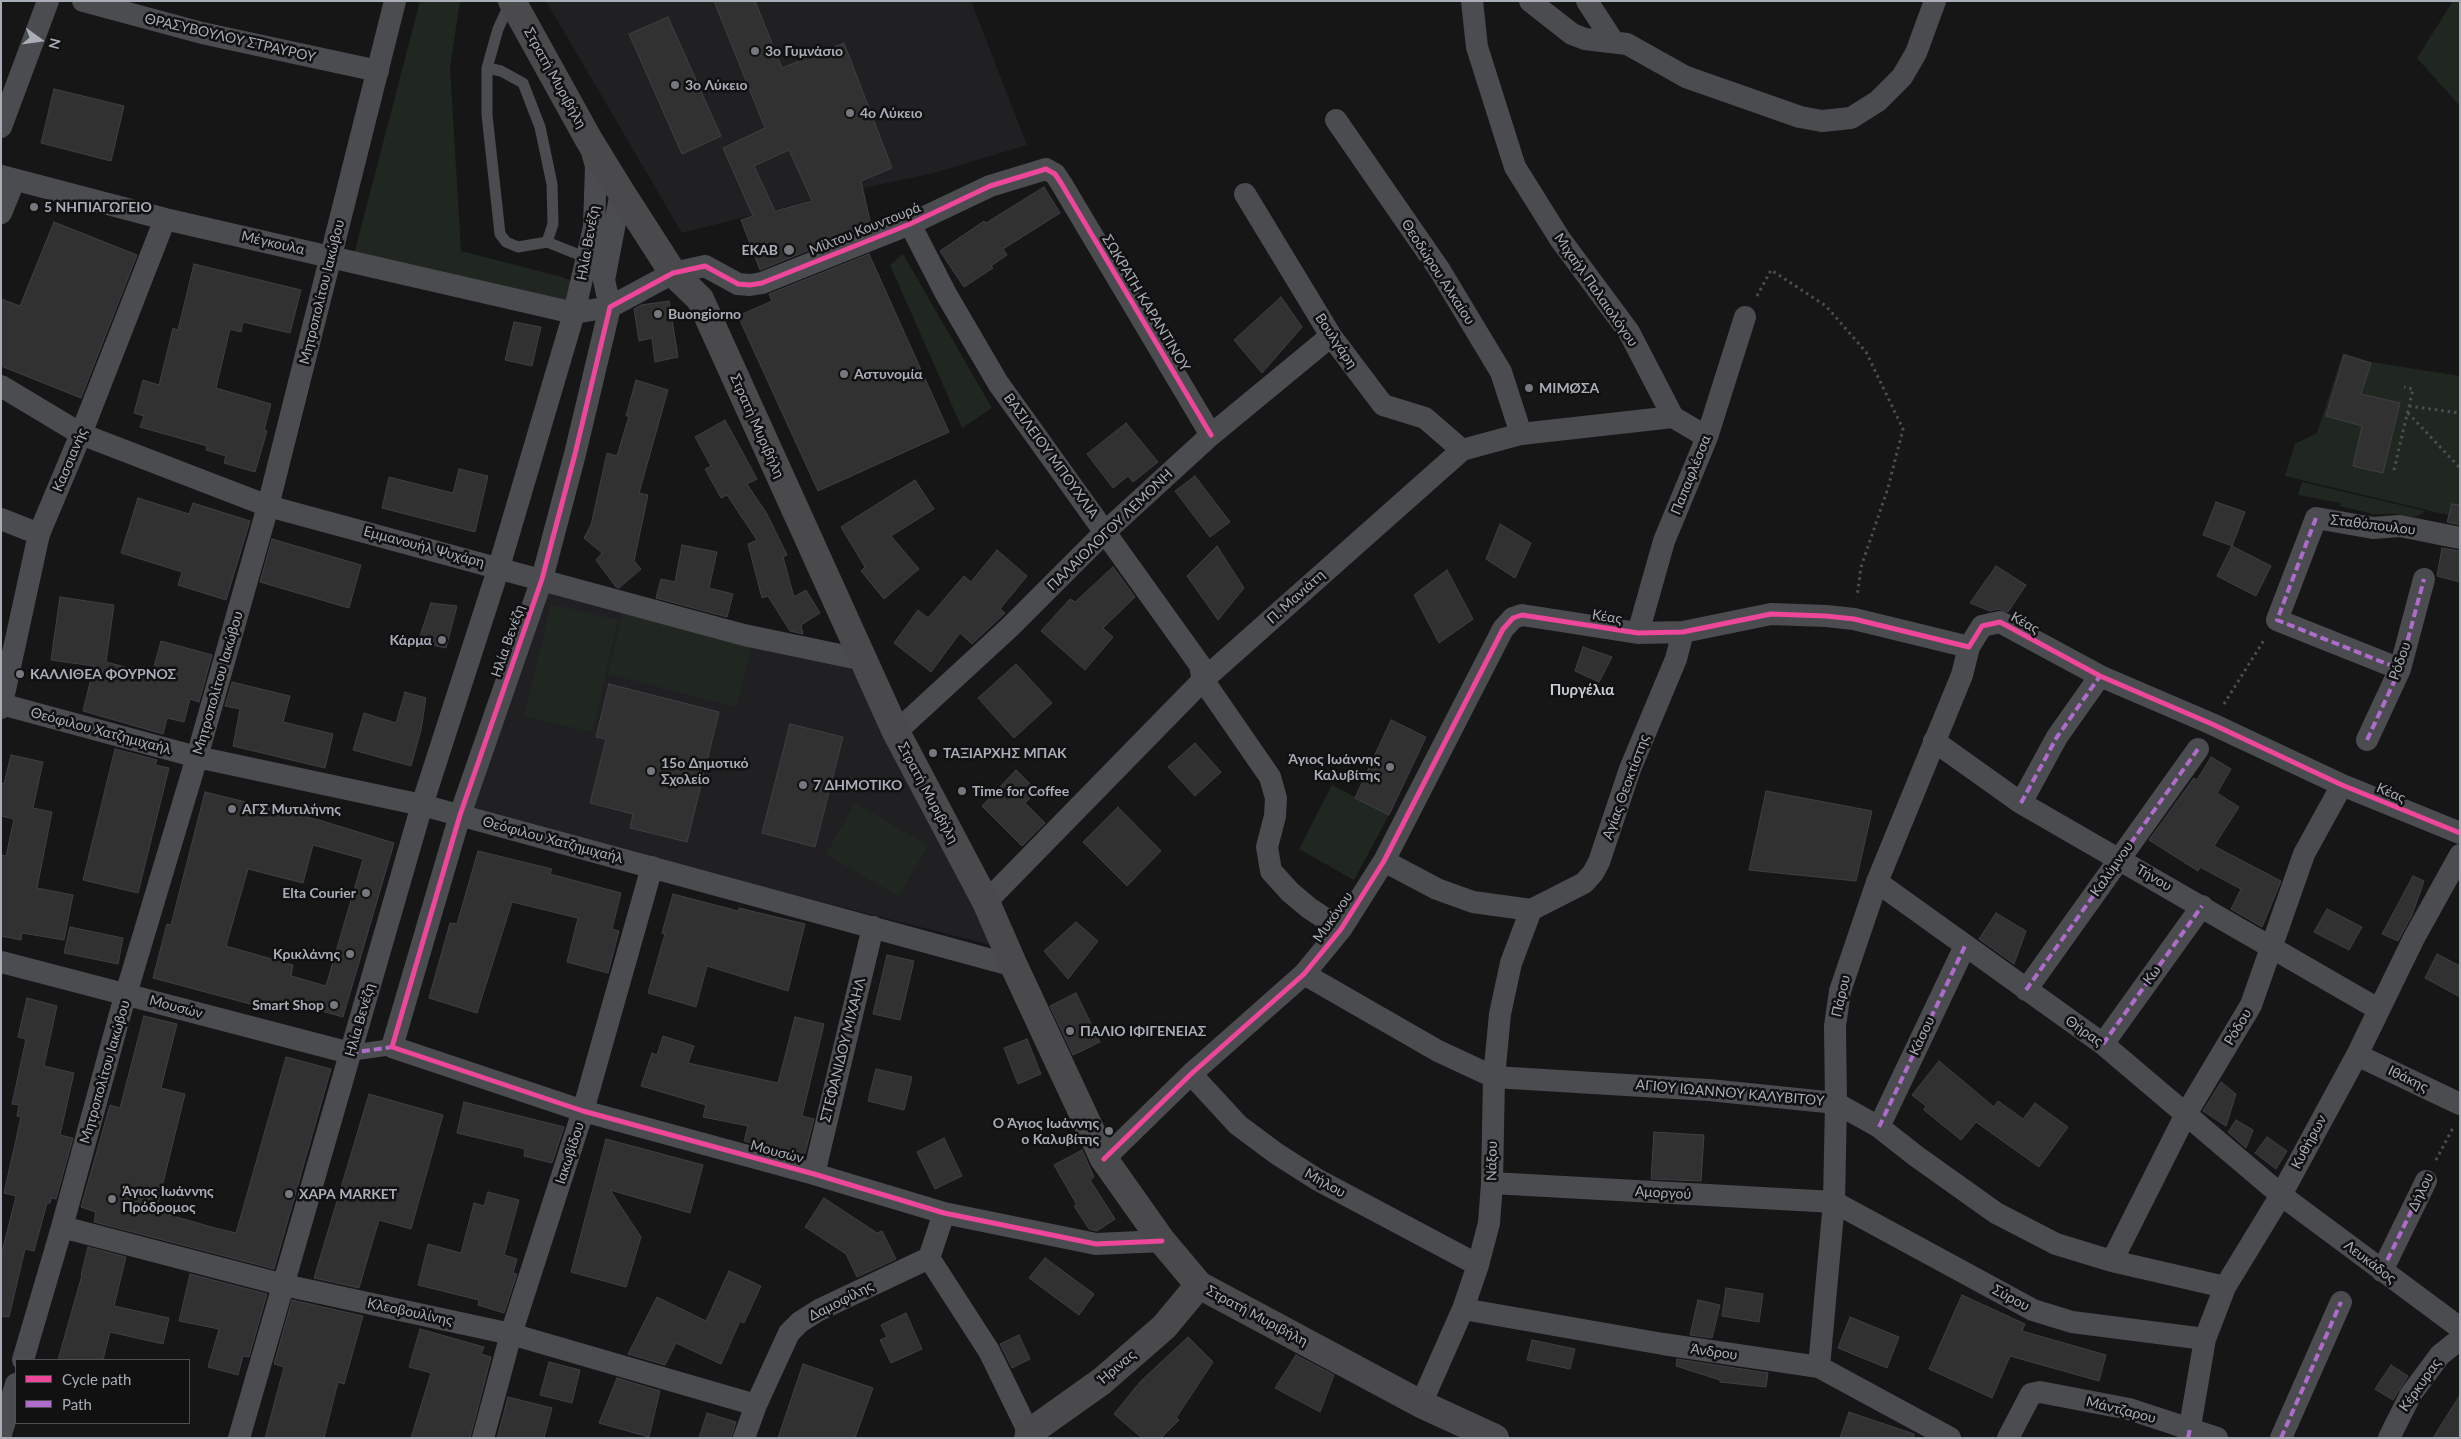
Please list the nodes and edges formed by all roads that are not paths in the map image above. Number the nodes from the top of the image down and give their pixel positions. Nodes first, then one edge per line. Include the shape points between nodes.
1 (48, 1) edge
2 (83, 1) edge
3 (395, 1) edge
4 (512, 1) edge
5 (1472, 1) edge
6 (1530, 1) edge
7 (1587, 1) edge
8 (1935, 1) edge
9 (1612, 41) junction
10 (487, 68) junction
11 (378, 71) junction
12 (1336, 120) dead end
13 (1, 126) edge
14 (589, 140) junction
15 (8, 178) edge
16 (1062, 183) joint
17 (621, 192) junction
18 (1245, 194) dead end
19 (1, 213) edge
20 (165, 219) junction
21 (910, 224) junction
22 (546, 242) junction
23 (330, 256) junction
24 (587, 258) junction
25 (673, 273) junction
26 (610, 307) junction
27 (574, 313) junction
28 (1745, 317) road end
29 (1331, 336) junction
30 (1, 386) edge
31 (1673, 417) junction
32 (81, 434) junction
33 (1522, 434) junction
34 (1211, 435) junction
35 (1707, 437) junction
36 (1462, 450) junction
37 (268, 506) junction
38 (1, 519) edge
39 (1105, 532) junction
40 (39, 534) junction
41 (2460, 538) edge
42 (499, 567) junction
43 (542, 578) junction
44 (2424, 580) dead end
45 (1503, 629) joint
46 (1684, 632) junction
47 (1638, 634) junction
48 (1968, 647) junction
49 (864, 660) junction
50 (2400, 669) junction
51 (2100, 676) junction
52 (1203, 680) junction
53 (2, 705) edge
54 (896, 732) junction
55 (2367, 740) dead end
56 (1934, 742) junction
57 (2198, 748) dead end
58 (197, 757) junction
59 (2342, 785) junction
60 (2020, 803) junction
61 (422, 805) junction
62 (460, 815) junction
63 (2460, 833) edge
64 (2460, 855) edge
65 (2120, 858) junction
66 (1384, 861) junction
67 (652, 867) junction
68 (1877, 882) junction
69 (986, 902) junction
70 (2202, 906) junction
71 (1532, 910) junction
72 (873, 927) junction
73 (1341, 929) junction
74 (1965, 946) junction
75 (2272, 948) junction
76 (1, 962) edge
77 (1014, 966) junction
78 (1304, 974) junction
79 (2026, 990) junction
80 (127, 994) junction
81 (2378, 1009) junction
82 (2103, 1044) junction
83 (392, 1047) junction
84 (350, 1053) junction
85 (2357, 1055) junction
86 (1191, 1074) junction
87 (1494, 1077) junction
88 (1836, 1102) junction
89 (583, 1111) junction
90 (2458, 1113) edge
91 (2186, 1114) junction
92 (1879, 1127) junction
93 (1104, 1159) junction
94 (814, 1174) junction
95 (2426, 1181) road end
96 (1492, 1184) junction
97 (2281, 1194) junction
98 (1834, 1202) junction
99 (944, 1213) junction
100 (62, 1227) junction
101 (1162, 1241) junction
102 (929, 1258) junction
103 (2112, 1261) junction
104 (1478, 1265) junction
105 (2382, 1271) junction
106 (284, 1285) junction
107 (1199, 1285) junction
108 (2224, 1287) junction
109 (2341, 1302) dead end
110 (1462, 1309) junction
111 (2460, 1328) edge
112 (511, 1334) junction
113 (2460, 1338) edge
114 (2206, 1339) junction
115 (23, 1359) edge
116 (2450, 1360) edge
117 (1819, 1367) junction
118 (15, 1387) edge
119 (1421, 1404) junction
120 (756, 1405) junction
121 (1467, 1431) edge
122 (2189, 1433) edge
123 (1, 1434) edge
124 (1028, 1436) edge
125 (239, 1438) edge
126 (483, 1438) edge
127 (744, 1438) edge
128 (1495, 1438) edge
129 (1950, 1438) edge
130 (2008, 1438) edge
131 (2217, 1438) edge
132 (2281, 1438) edge
133 (2389, 1438) edge

1 - 13 street
2 - 11 street, ΘΡΑΣΥΒΟΥΛΟΥ ΣΤΡΑΥΡΟΥ via 202,33
3 - 11 street, Μητροπολίτου Ιακώβου
4 - 10 lane via 498,29
4 - 14 main road, Στρατή Μυριβήλη
5 - 31 street, Μιχαήλ Παλαιολόγου via 1477,46 1514,167 1560,239 1629,332
6 - 9 street via 1572,34 1585,39
7 - 9 street
8 - 9 street via 1916,53 1902,77 1878,101 1851,118 1822,121 1800,117 1686,77 1638,49
10 - 22 lane via 501,71 523,83 540,127 552,184 553,224
10 - 22 lane via 487,115 500,234 506,242 518,247
11 - 23 street, Μητροπολίτου Ιακώβου
12 - 33 street, Θεοδώρου Αλκαίου via 1438,270 1501,372
14 - 17 main road, Στρατή Μυριβήλη
14 - 24 street, Ηλία Βενέζη via 596,166 597,190
15 - 19 street
15 - 20 street, Μέγκουλα
16 - 21 street, Μίλτου Κουντουρά via 1046,169 1034,172 990,186
16 - 34 street, ΣΩΚΡΑΤΗ ΚΑΡΑΝΤΙΝΟΥ
17 - 25 main road, Στρατή Μυριβήλη
17 - 26 street via 604,280
18 - 29 street, Βουλγάρη
20 - 23 street, Μέγκουλα
20 - 32 street, Κασσιανής
21 - 25 street, Μίλτου Κουντουρά via 750,285 738,284 705,266
21 - 39 street, ΒΑΣΙΛΕΙΟΥ ΜΠΟΥΧΛΙΑ via 998,383
22 - 24 lane
23 - 27 street, Μέγκουλα
23 - 37 street, Μητροπολίτου Ιακώβου
24 - 27 street, Ηλία Βενέζη
25 - 26 street
25 - 49 main road, Στρατή Μυριβήλη via 700,299
26 - 27 street
26 - 43 street, Ηλία Βενέζη
27 - 42 street, Ηλία Βενέζη
28 - 35 street, Παπαφλέσσα
29 - 34 street, ΠΑΛΑΙΟΛΟΓΟΥ ΛΕΜΟΝΗ
29 - 36 street, Βουλγάρη via 1383,406 1425,418
30 - 32 street, Εμμανουήλ Ψυχάρη
31 - 33 street, Π. Μανιάτη
31 - 35 street
32 - 37 street, Εμμανουήλ Ψυχάρη
32 - 40 street, Κασσιανής
33 - 36 street, Π. Μανιάτη
34 - 39 street, ΠΑΛΑΙΟΛΟΓΟΥ ΛΕΜΟΝΗ
35 - 47 street, Παπαφλέσσα via 1664,541
36 - 52 street, Π. Μανιάτη
37 - 42 street, Εμμανουήλ Ψυχάρη
37 - 58 street, Μητροπολίτου Ιακώβου
38 - 40 street
39 - 52 street, ΒΑΣΙΛΕΙΟΥ ΜΠΟΥΧΛΙΑ via 1200,665
39 - 54 street, ΠΑΛΑΙΟΛΟΓΟΥ ΛΕΜΟΝΗ
40 - 53 street, Κασσιανής
41 - 50 street, Σταθόπουλου via 2400,526 2373,528 2316,518 2277,620
42 - 43 street, Εμμανουήλ Ψυχάρη
42 - 61 street, Ηλία Βενέζη
43 - 49 street, Εμμανουήλ Ψυχάρη via 744,635
43 - 62 street, Ηλία Βενέζη
44 - 50 street, Ρόδου
45 - 47 street, Κέας via 1513,618 1522,615
45 - 66 street, Μυκόνου
46 - 47 street, Κέας
46 - 48 street, Κέας via 1771,614 1826,616
46 - 71 street, Αγίας Θεοκτίστης via 1593,873 1584,882
48 - 51 street, Κέας via 1982,626 2000,622
48 - 56 street, Πάρου via 1962,675
49 - 54 main road, Στρατή Μυριβήλη
50 - 55 street, Ρόδου
51 - 59 street, Κέας
51 - 60 street via 2057,737
52 - 69 street, Π. Μανιάτη
52 - 73 street, ΒΑΣΙΛΕΙΟΥ ΜΠΟΥΧΛΙΑ via 1270,777 1276,798 1275,816 1266,847 1271,871 1309,908
53 - 58 street, Θεόφιλου Χατζημιχαήλ
54 - 69 main road, Στρατή Μυριβήλη
56 - 60 street, Τήνου
56 - 68 street, Πάρου
57 - 65 street, Καλύμνου
58 - 61 street, Θεόφιλου Χατζημιχαήλ
58 - 80 street, Μητροπολίτου Ιακώβου
59 - 63 street, Κέας
59 - 75 street, Ρόδου via 2304,854
60 - 65 street, Τήνου
61 - 62 street, Θεόφιλου Χατζημιχαήλ
61 - 84 street, Ηλία Βενέζη
62 - 67 street, Θεόφιλου Χατζημιχαήλ
62 - 83 street, Ηλία Βενέζη
64 - 81 street, Κυθήρων
65 - 70 street, Τήνου
65 - 79 street, Καλύμνου
66 - 71 street via 1437,889 1473,902
66 - 73 street, Μυκόνου
67 - 72 street, Θεόφιλου Χατζημιχαήλ
67 - 89 street, Ιακωβίδου
68 - 74 street, Θήρας
68 - 88 street, Πάρου via 1840,991 1835,1026
69 - 77 main road, Στρατή Μυριβήλη
70 - 75 street, Τήνου
70 - 82 street, Κω
71 - 87 street, Νάξου via 1511,963 1500,1014
72 - 77 street, Θεόφιλου Χατζημιχαήλ
72 - 94 street, ΣΤΕΦΑΝΙΔΟΥ ΜΙΧΑΗΛ
73 - 78 street, Μυκόνου
74 - 79 street, Θήρας
74 - 92 street, Κάσου
75 - 81 street, Τήνου
75 - 91 street, Ρόδου via 2251,1005
76 - 80 street, Μουσών
77 - 93 main road, Στρατή Μυριβήλη
78 - 86 street, Μυκόνου
78 - 87 street, ΑΓΙΟΥ ΙΩΑΝΝΟΥ ΚΑΛΥΒΙΤΟΥ via 1438,1051
79 - 82 street, Θήρας
80 - 84 street, Μουσών
80 - 100 street, Μητροπολίτου Ιακώβου
81 - 85 street, Κυθήρων
82 - 91 street, Θήρας
83 - 84 street
83 - 89 street, Μουσών
84 - 106 street, Ηλία Βενέζη
85 - 90 street, Ιθάκης
85 - 97 street, Κυθήρων
86 - 93 street, Μυκόνου
86 - 104 street, Μήλου via 1238,1125 1277,1154 1318,1180
87 - 88 street, ΑΓΙΟΥ ΙΩΑΝΝΟΥ ΚΑΛΥΒΙΤΟΥ via 1709,1090
87 - 96 street, Νάξου
88 - 92 street, ΑΓΙΟΥ ΙΩΑΝΝΟΥ ΚΑΛΥΒΙΤΟΥ
88 - 98 street, Πάρου
89 - 94 street, Μουσών
89 - 112 street, Ιακωβίδου
91 - 97 street, Θήρας
91 - 103 street, Ρόδου
92 - 103 street, ΑΓΙΟΥ ΙΩΑΝΝΟΥ ΚΑΛΥΒΙΤΟΥ via 1996,1212 2056,1244
93 - 101 main road, Στρατή Μυριβήλη
94 - 99 street, Μουσών
95 - 105 street, Δήλου
96 - 98 street, Αμοργού
96 - 104 street, Νάξου via 1489,1223
97 - 105 street, Λευκάδος
97 - 108 street, Κυθήρων
98 - 114 street, Σύρου via 2033,1310 2072,1322
98 - 117 street, Πάρου
99 - 101 street, Μουσών via 1096,1244
99 - 102 street
100 - 106 street, Κλεοβουλίνης
100 - 115 street, Μητροπολίτου Ιακώβου
101 - 107 main road, Στρατή Μυριβήλη
102 - 120 street, Δαμοφίλης via 800,1322 789,1333
102 - 124 street via 989,1351
103 - 108 street, ΑΓΙΟΥ ΙΩΑΝΝΟΥ ΚΑΛΥΒΙΤΟΥ
104 - 110 street, Νάξου
105 - 111 street, Λευκάδος
106 - 112 street, Κλεοβουλίνης
106 - 125 street, Ηλία Βενέζη
107 - 119 main road, Στρατή Μυριβήλη
107 - 124 main road, Ήρινας via 1164,1327 1102,1381
108 - 114 street, Κυθήρων
109 - 132 street
110 - 117 street, Άνδρου
110 - 119 street, Νάξου
112 - 120 street, Κλεοβουλίνης
112 - 126 street, Ιακωβίδου
113 - 116 street, Κέρκυρας
114 - 122 street, Κυθήρων
116 - 133 street, Κέρκυρας via 2411,1394
117 - 129 street, Άνδρου
118 - 123 street
119 - 121 main road, Στρατή Μυριβήλη
120 - 127 street, Δαμοφίλης
121 - 128 main road, Στρατή Μυριβήλη
122 - 130 street, Μάντζαρου via 2129,1409 2040,1392 2031,1394
122 - 131 street, Μάντζαρου

